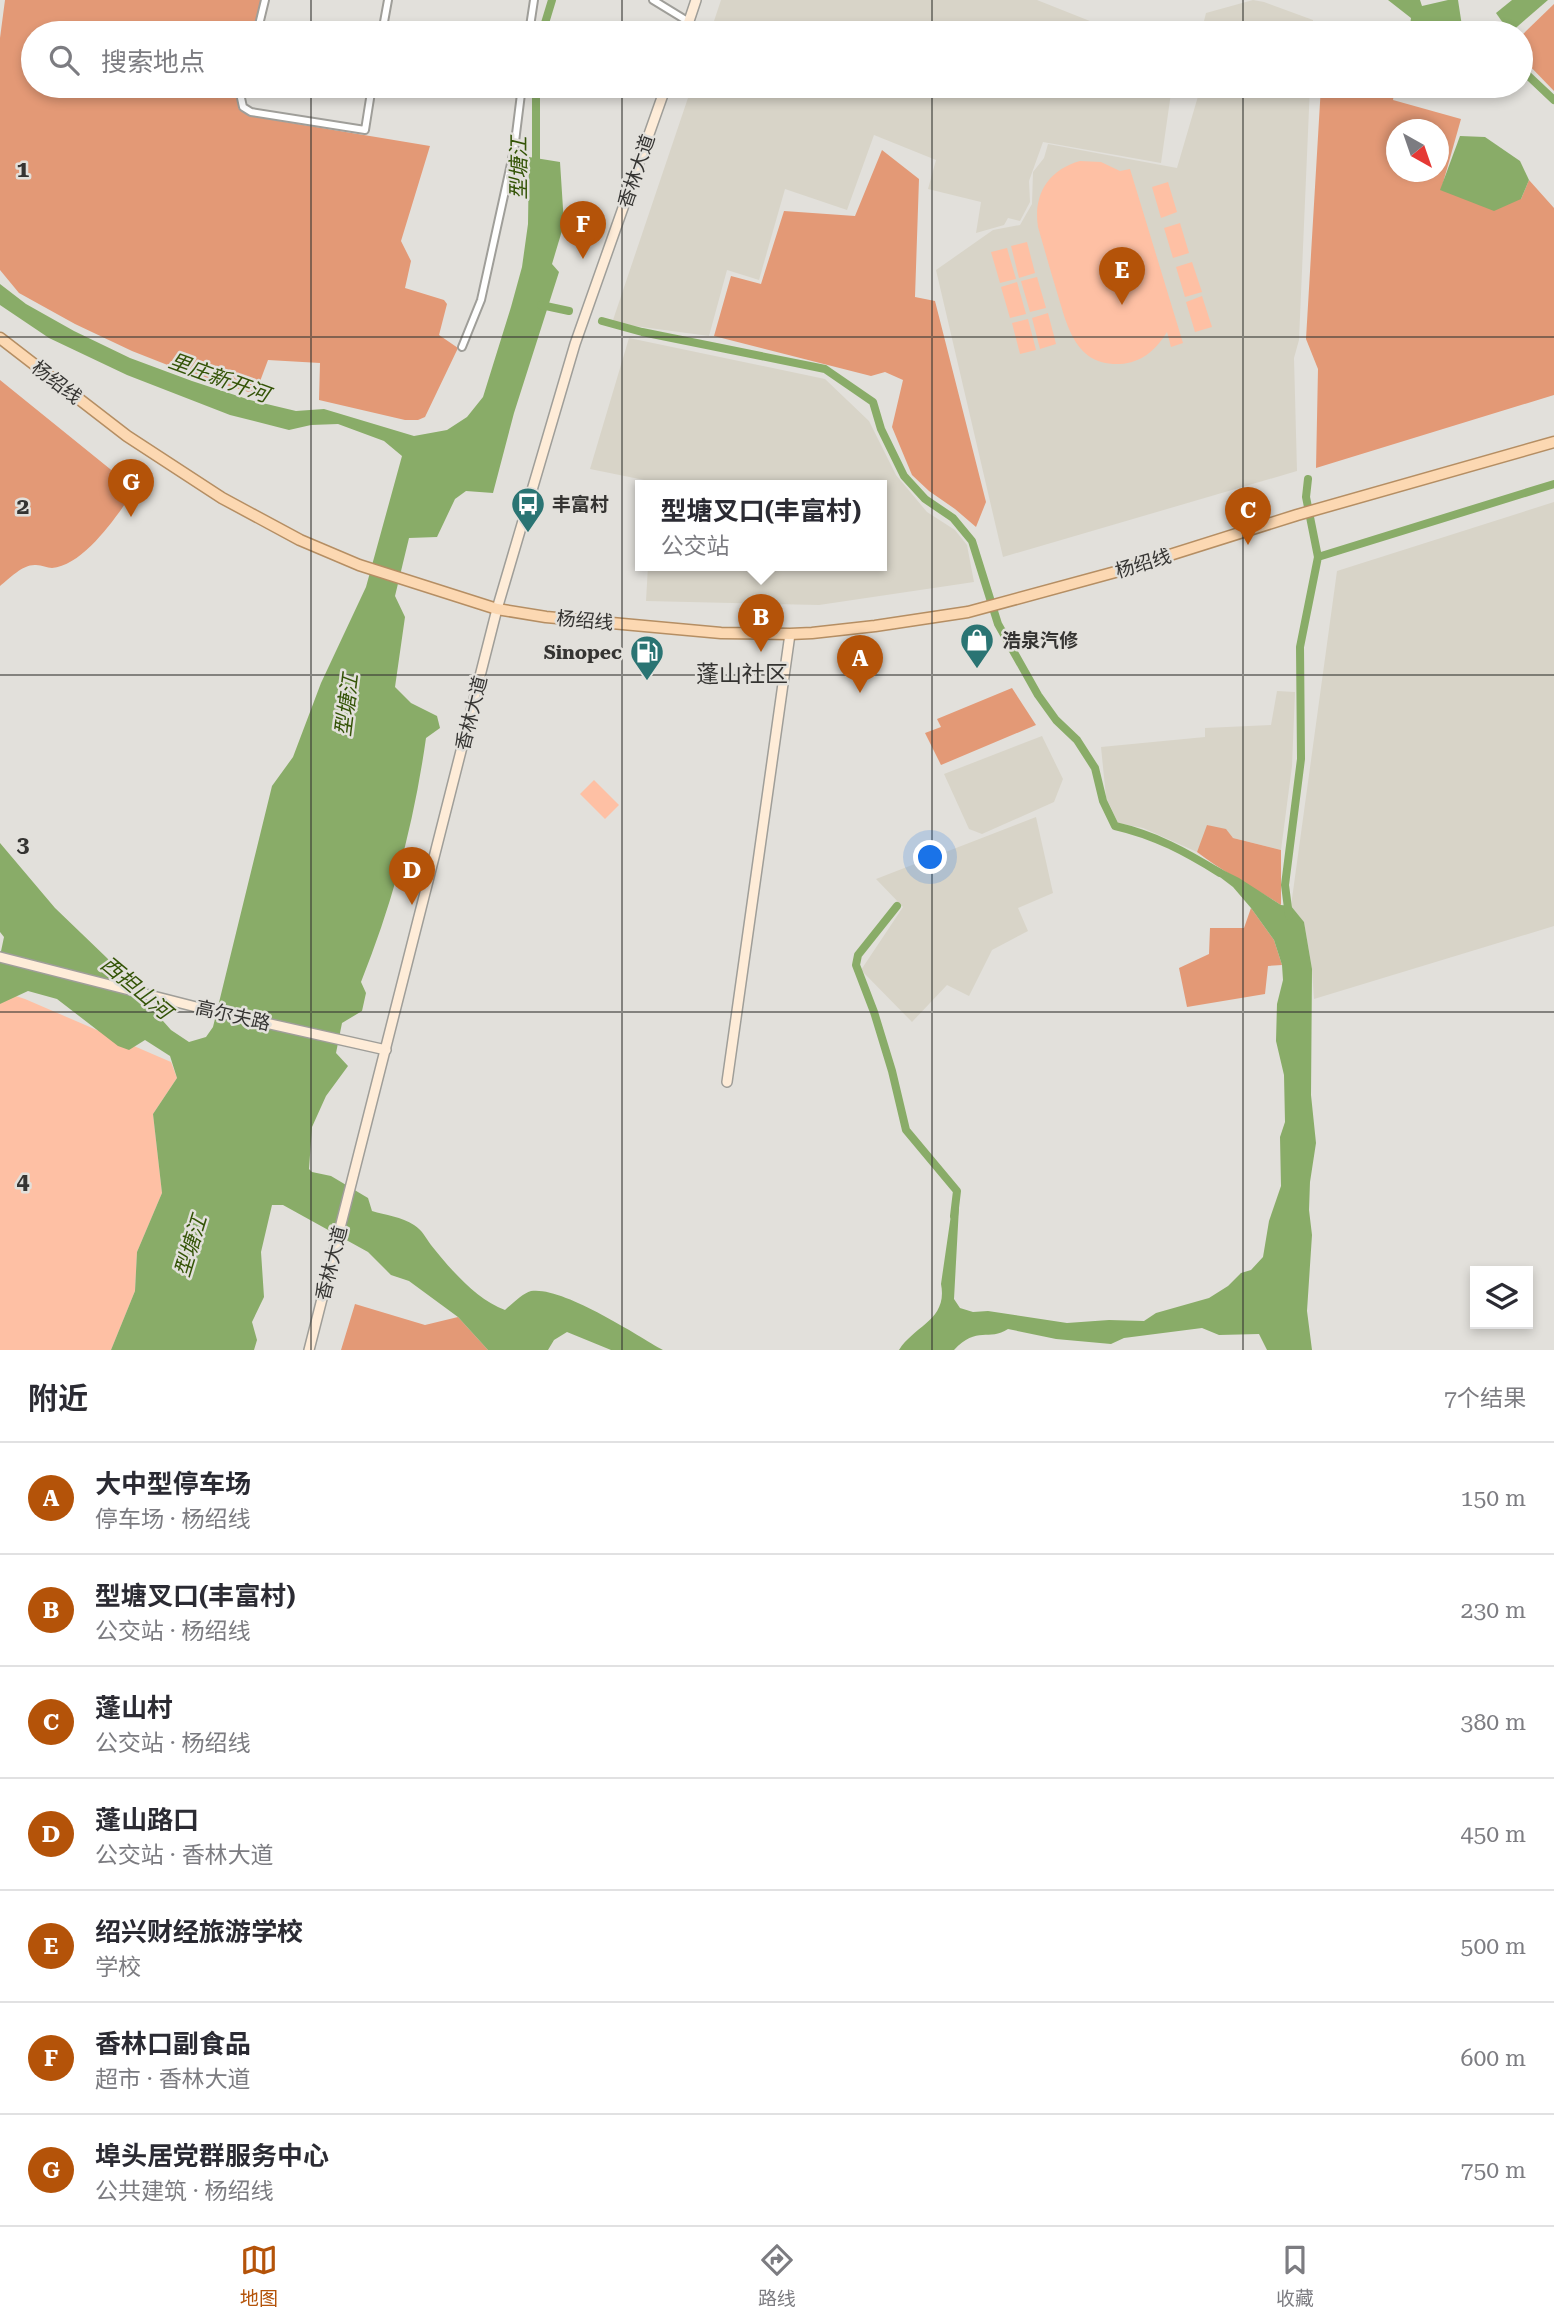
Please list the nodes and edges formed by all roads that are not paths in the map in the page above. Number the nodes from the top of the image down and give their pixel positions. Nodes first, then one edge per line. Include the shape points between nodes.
1 (265, 0) edge
2 (388, 0) edge
3 (534, 0) edge
4 (653, 0) edge
5 (696, 0) edge
6 (260, 21) edge
7 (384, 21) edge
8 (531, 21) edge
9 (687, 21) edge
10 (689, 21) edge
11 (241, 98) edge
12 (370, 98) edge
13 (520, 98) edge
14 (662, 98) edge
15 (0, 338) edge
16 (462, 346) dead end
17 (1554, 442) edge
18 (497, 609) junction
19 (790, 634) junction
20 (0, 957) edge
21 (386, 1050) junction
22 (727, 1082) dead end
23 (309, 1350) edge

1 - 6 street
2 - 7 street
3 - 8 street
4 - 9 street
5 - 10 street
11 - 12 street via 243,107 251,112 365,130
13 - 16 street via 514,150 481,300
14 - 18 street, 香林大道 via 575,344
15 - 18 main road, 杨绍线 via 127,436 222,498 359,565
17 - 19 main road, 杨绍线 via 1002,604 876,626
18 - 19 main road, 杨绍线 via 721,633
18 - 21 street, 香林大道
19 - 22 street
20 - 21 street, 高尔夫路
21 - 23 street, 香林大道

